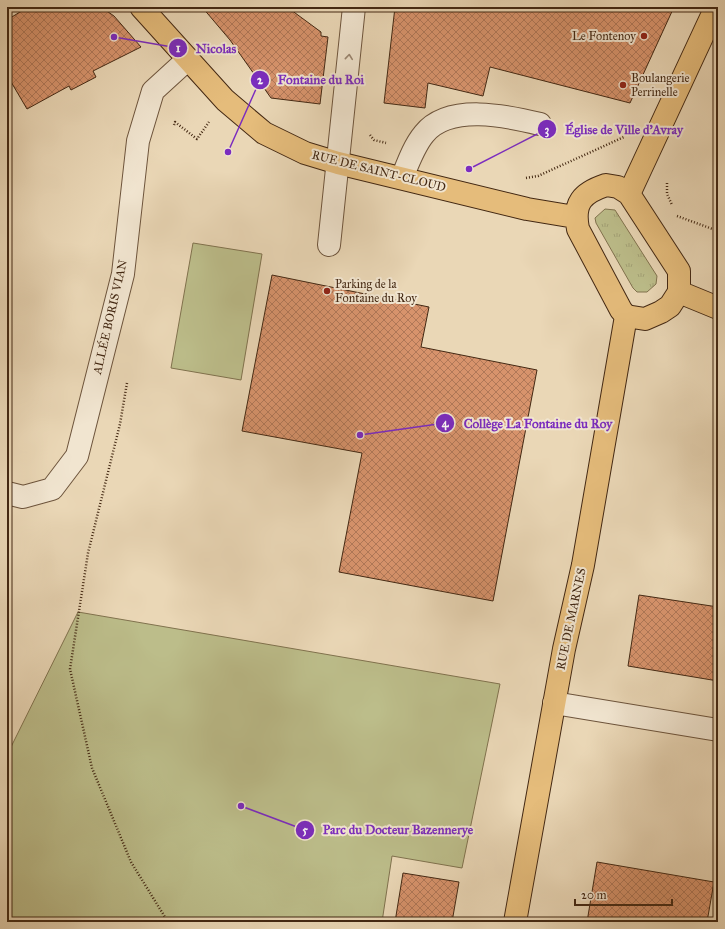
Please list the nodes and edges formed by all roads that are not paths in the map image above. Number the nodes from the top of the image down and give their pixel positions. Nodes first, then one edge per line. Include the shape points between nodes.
1 (141, 7) edge
2 (354, 7) edge
3 (716, 7) edge
4 (188, 59) junction
5 (540, 124) dead end
6 (338, 163) junction
7 (402, 178) junction
8 (629, 194) junction
9 (575, 216) junction
10 (329, 244) dead end
11 (679, 292) junction
12 (718, 308) edge
13 (626, 316) junction
14 (7, 493) edge
15 (554, 702) junction
16 (718, 730) edge
17 (515, 922) edge

1 - 4 main road, RUE DE SAINT-CLOUD
6 -> 2 street
3 - 8 main road
4 - 6 main road, RUE DE SAINT-CLOUD via 225,100 264,133 305,153
4 - 14 street, ALLÉE BORIS VIAN via 153,91 138,141 123,274 77,456 52,489 24,497
5 - 7 street via 480,114 442,119 424,133
6 - 7 main road, RUE DE SAINT-CLOUD
6 - 10 street
7 - 9 main road, RUE DE SAINT-CLOUD via 527,209
8 - 9 main road via 618,187 606,185 589,191 578,204
8 - 11 main road via 679,271
9 - 13 main road via 578,229
11 - 12 main road
11 - 13 main road via 670,306 661,312 644,318
13 - 15 main road, RUE DE MARNES via 583,565
15 - 16 street
15 - 17 main road, RUE DE MARNES

